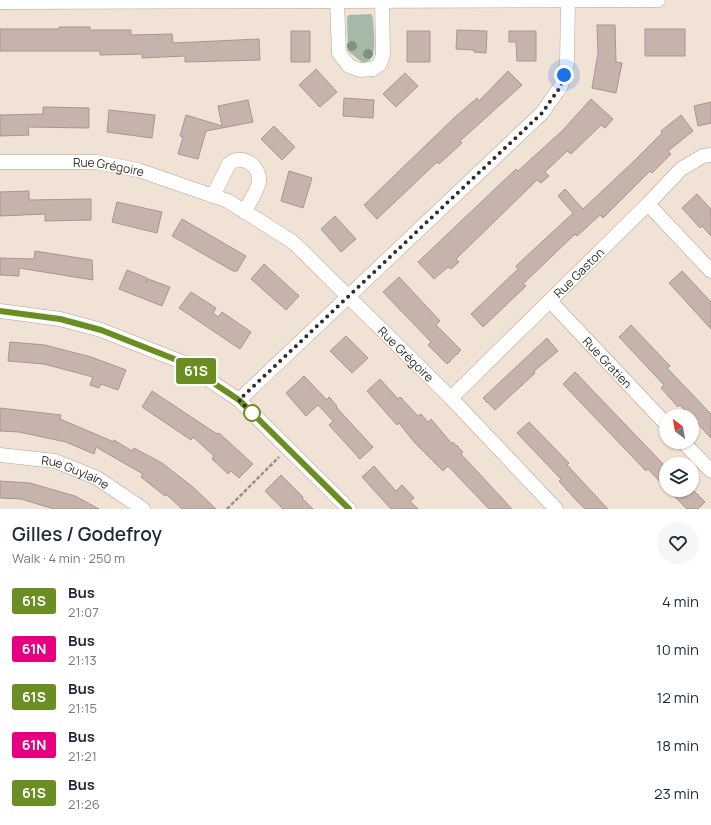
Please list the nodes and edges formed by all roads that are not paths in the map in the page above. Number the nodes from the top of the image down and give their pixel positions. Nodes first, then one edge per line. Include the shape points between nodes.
1 (658, 0) edge
2 (337, 1) junction
3 (382, 1) edge
4 (568, 1) junction
5 (0, 2) edge
6 (711, 155) edge
7 (0, 162) edge
8 (213, 196) junction
9 (648, 204) junction
10 (244, 212) junction
11 (711, 271) edge
12 (350, 297) junction
13 (550, 301) junction
14 (0, 311) edge
15 (451, 398) junction
16 (239, 400) junction
17 (659, 417) edge
18 (690, 449) edge
19 (0, 455) edge
20 (711, 471) edge
21 (143, 509) edge
22 (348, 509) edge
23 (556, 509) edge

1 - 4 street
2 - 3 street
2 - 3 street via 339,53 354,69 368,71 380,64 383,55
2 - 5 street
3 - 4 street
4 - 12 street via 567,64 561,86 542,113
6 - 9 street, Rue Gaston via 704,156 681,169
7 - 8 street, Rue Grégoire via 96,162 138,170
8 - 10 street, Rue Grégoire via 228,201
8 - 10 street via 229,164 241,158 257,172 259,179
9 - 11 street
9 - 13 street, Rue Gaston
10 - 12 street, Rue Grégoire via 293,242
12 - 15 street, Rue Grégoire
12 - 16 street
13 - 15 street, Rue Gaston
13 - 17 street, Rue Gratien
14 - 16 street via 60,319 101,330 182,362
15 - 23 street, Rue Grégoire
16 - 22 street
18 - 20 street
19 - 21 street, Rue Guylaine via 55,461 97,478

